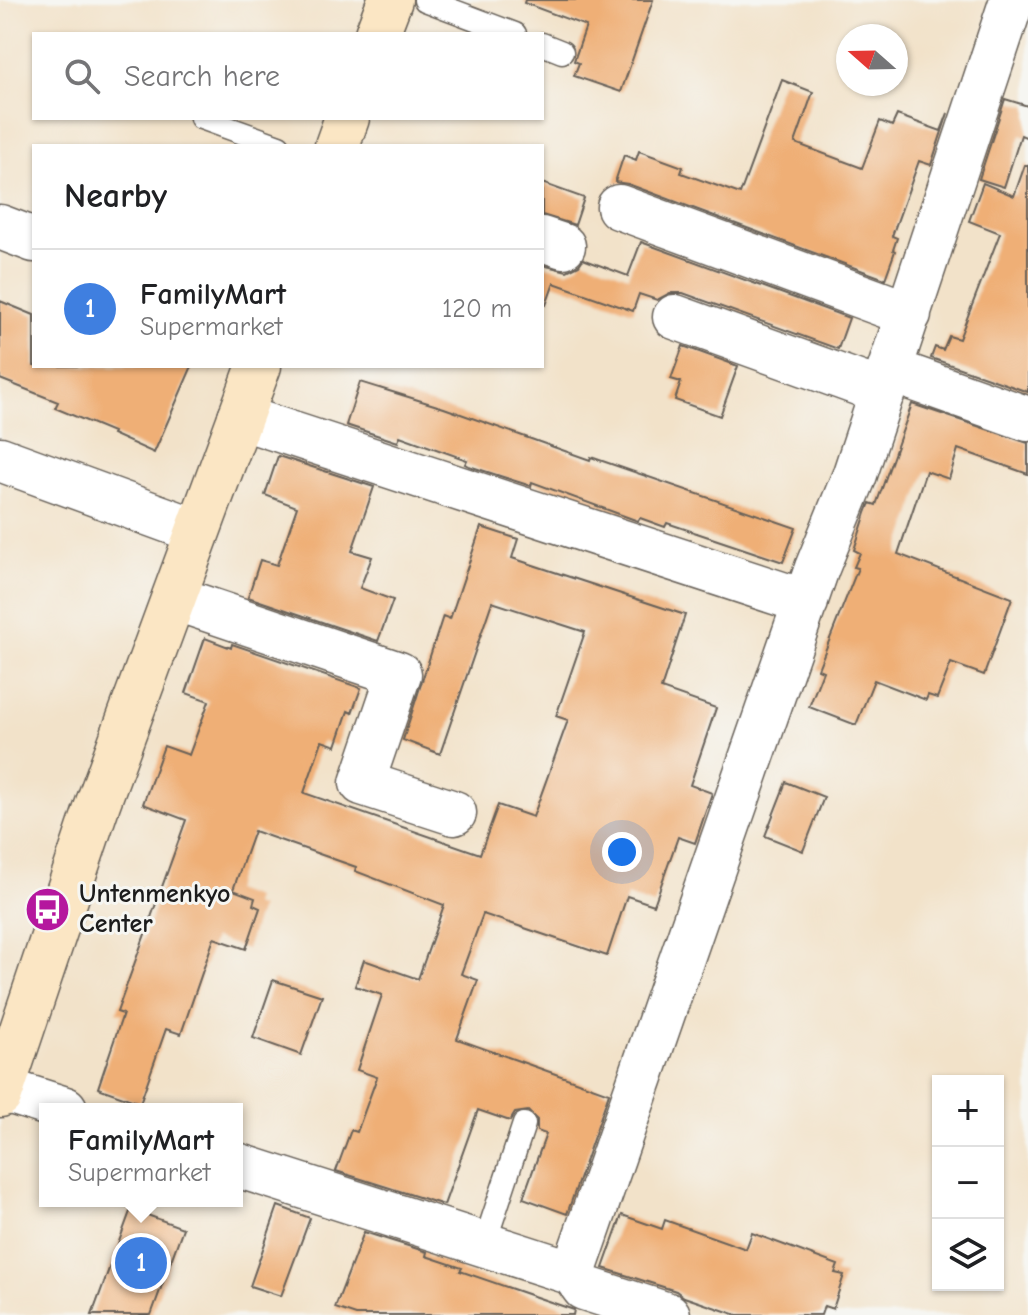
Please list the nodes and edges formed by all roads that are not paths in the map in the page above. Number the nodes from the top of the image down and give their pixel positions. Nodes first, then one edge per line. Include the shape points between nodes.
1 (390, 0) edge
2 (425, 0) edge
3 (1012, 0) edge
4 (378, 32) edge
5 (510, 32) edge
6 (207, 120) edge
7 (346, 120) edge
8 (273, 144) edge
9 (338, 144) edge
10 (619, 207) dead end
11 (0, 227) edge
12 (32, 239) edge
13 (909, 314) junction
14 (675, 317) dead end
15 (258, 368) edge
16 (886, 381) junction
17 (240, 417) junction
18 (1028, 419) edge
19 (0, 459) edge
20 (197, 531) junction
21 (174, 598) junction
22 (806, 602) junction
23 (454, 813) dead end
24 (1, 1092) edge
25 (42, 1103) edge
26 (524, 1124) dead end
27 (243, 1167) edge
28 (484, 1245) junction
29 (573, 1273) junction
30 (668, 1315) edge

1 - 4 street
2 - 5 lane
3 - 13 street
6 - 8 lane
7 - 9 street
10 - 13 street
11 - 12 street
13 - 16 street
14 - 16 street
15 - 17 street
16 - 18 street
16 - 22 street
17 - 20 street
17 - 22 street
19 - 20 street
20 - 21 street
21 - 23 street via 399,674 362,783
21 - 24 street
22 - 29 street
24 - 25 street
26 - 28 lane
27 - 28 street
28 - 29 street
29 - 30 street via 584,1288

